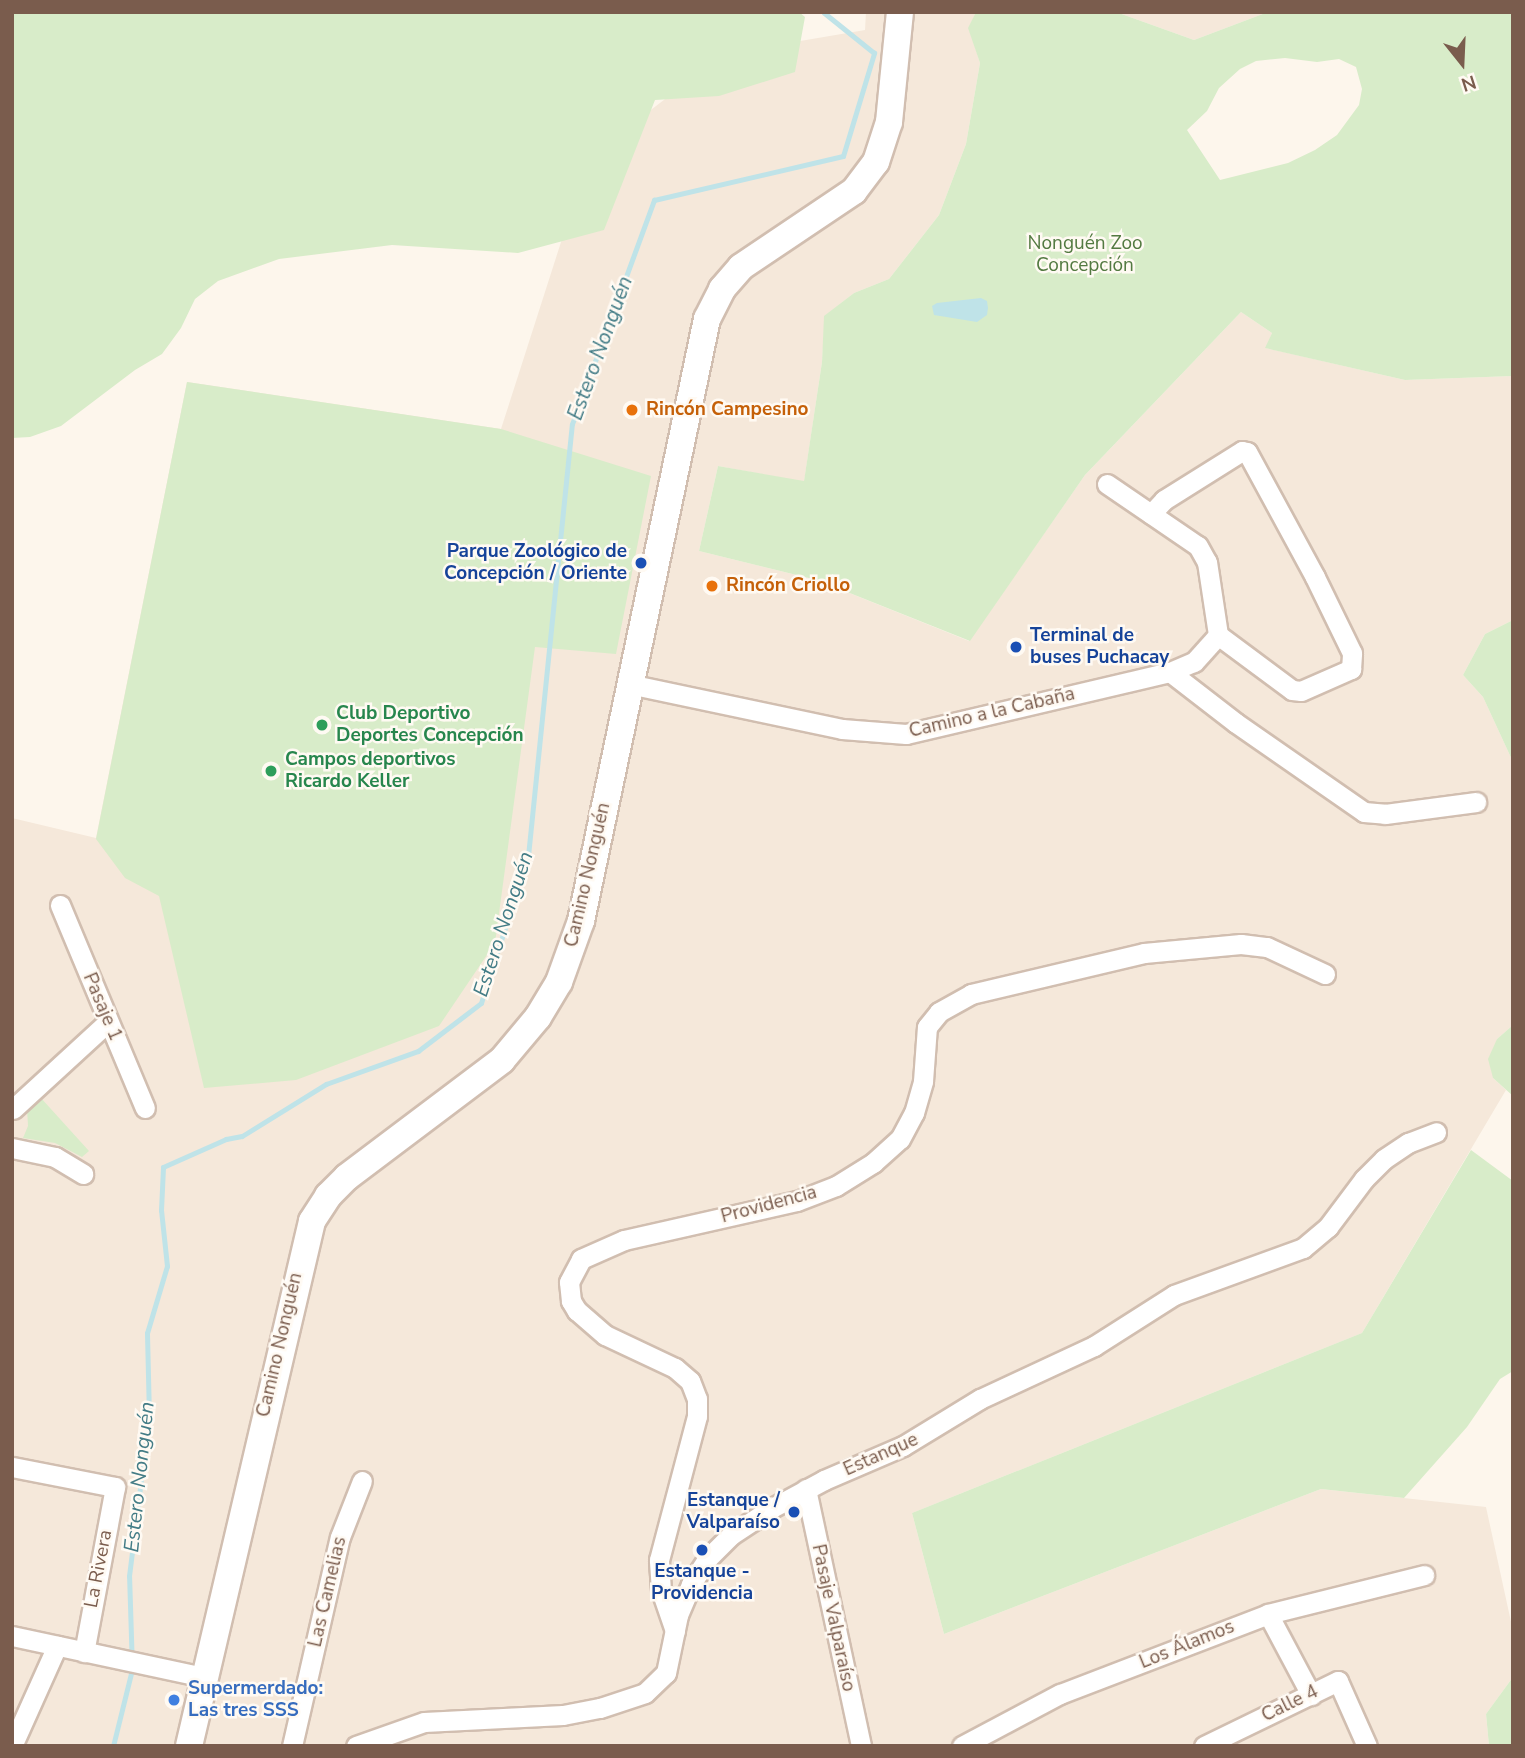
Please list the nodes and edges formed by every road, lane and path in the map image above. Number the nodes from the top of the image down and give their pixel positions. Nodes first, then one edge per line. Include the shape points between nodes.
1 (900, 12) edge
2 (1107, 484) dead end
3 (1151, 514) junction
4 (1218, 635) junction
5 (1170, 672) junction
6 (629, 684) junction
7 (1476, 802) dead end
8 (60, 905) dead end
9 (1325, 974) dead end
10 (107, 1022) junction
11 (13, 1107) edge
12 (145, 1108) dead end
13 (12, 1126) edge
14 (1436, 1132) dead end
15 (12, 1149) edge
16 (83, 1174) dead end
17 (12, 1467) edge
18 (362, 1481) dead end
19 (806, 1489) junction
20 (1424, 1575) dead end
21 (1268, 1614) junction
22 (675, 1631) junction
23 (12, 1636) edge
24 (57, 1646) junction
25 (84, 1651) junction
26 (204, 1677) junction
27 (1311, 1695) junction
28 (12, 1746) edge
29 (190, 1746) edge
30 (292, 1746) edge
31 (356, 1746) edge
32 (861, 1746) edge
33 (962, 1746) edge
34 (1204, 1746) edge
35 (1367, 1746) edge

1 - 6 main road, Camino Nonguén via 889,122 876,162 854,191 741,267 710,311
2 - 3 street
3 - 4 street via 1188,538 1207,562
3 - 4 street via 1164,500 1242,451 1247,453 1315,577 1353,661 1351,669 1301,691 1292,690
4 - 5 street, Camino a la Cabaña via 1194,662
5 - 6 street, Camino a la Cabaña via 940,728 889,734 842,729
5 - 7 street via 1364,812 1385,814
6 - 26 main road, Camino Nonguén via 581,921 569,961 548,1002 502,1060 347,1177 312,1221
8 - 10 street, Pasaje 1
9 - 22 street, Providencia via 1267,947 1241,944 1144,953 971,993 939,1012 927,1027 923,1081 914,1113 900,1139 873,1163 836,1186 797,1201 624,1240 581,1259 569,1282 577,1311 606,1335 676,1368 690,1381 697,1399 659,1560 661,1590
10 - 11 street
10 - 12 street, Pasaje 1
11 - 13 street
14 - 19 street, Estanque via 1384,1159 1328,1227 1303,1248 1174,1295 1094,1346 980,1399 918,1438
15 - 16 street via 55,1157
17 - 25 street, La Rivera via 115,1487
18 - 30 street, Las Camelias via 340,1537
19 - 22 street, Estanque via 738,1530 708,1558 687,1592
19 - 32 street, Pasaje Valparaíso
20 - 21 street, Los Álamos
21 - 27 street
21 - 33 street, Los Álamos via 1060,1694
22 - 31 street, Estanque via 666,1673 645,1693 563,1715 424,1722
23 - 24 street
24 - 25 street
24 - 28 street
25 - 26 street
26 - 29 main road, Camino Nonguén
27 - 34 street, Calle 4
27 - 35 street, Calle 4 via 1338,1681

